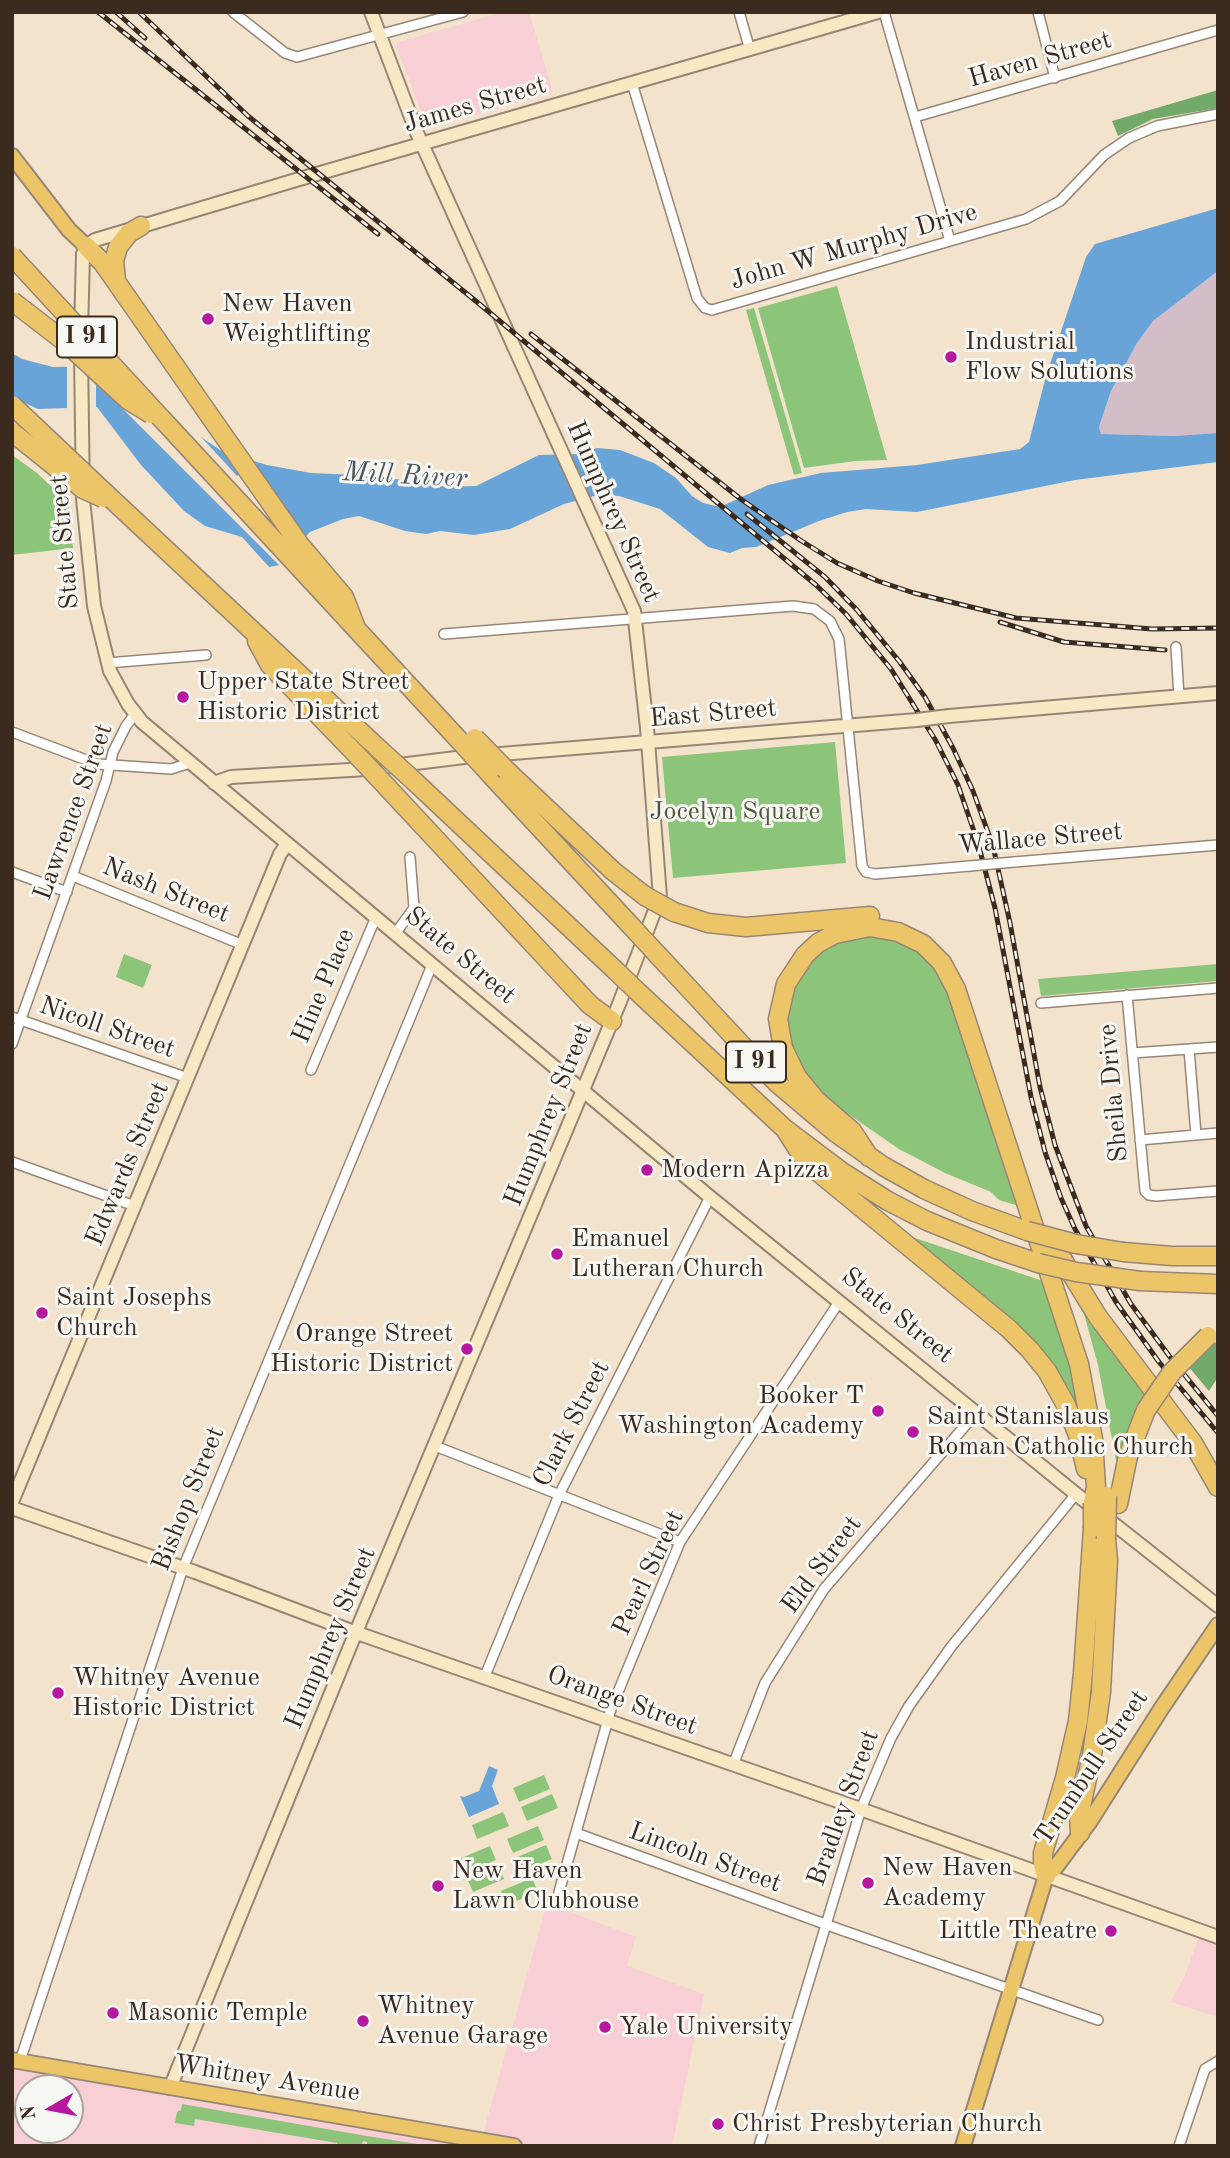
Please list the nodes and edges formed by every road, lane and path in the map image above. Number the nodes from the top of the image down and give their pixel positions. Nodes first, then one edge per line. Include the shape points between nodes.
1 (233, 12) edge
2 (371, 12) edge
3 (463, 12) edge
4 (739, 12) edge
5 (878, 12) edge
6 (884, 12) edge
7 (1038, 12) edge
8 (1218, 30) edge
9 (380, 35) junction
10 (750, 50) junction
11 (1055, 78) junction
12 (632, 83) junction
13 (1218, 114) edge
14 (915, 117) junction
15 (422, 144) junction
16 (12, 156) edge
17 (141, 226) junction
18 (950, 241) junction
19 (86, 246) junction
20 (12, 256) edge
21 (119, 287) junction
22 (12, 301) edge
23 (12, 405) edge
24 (161, 418) junction
25 (12, 432) edge
26 (106, 496) junction
27 (298, 555) junction
28 (636, 619) junction
29 (253, 631) junction
30 (443, 634) dead end
31 (1176, 647) dead end
32 (206, 655) dead end
33 (107, 663) junction
34 (1218, 693) edge
35 (1179, 697) junction
36 (135, 714) junction
37 (848, 725) junction
38 (12, 732) edge
39 (648, 742) junction
40 (190, 763) junction
41 (110, 765) junction
42 (498, 772) junction
43 (214, 783) junction
44 (287, 844) junction
45 (1218, 845) edge
46 (410, 856) dead end
47 (12, 872) edge
48 (73, 876) junction
49 (67, 892) junction
50 (376, 917) junction
51 (395, 934) junction
52 (243, 945) junction
53 (432, 965) junction
54 (1218, 988) edge
55 (1127, 995) junction
56 (1041, 1003) dead end
57 (17, 1019) edge
58 (612, 1020) junction
59 (12, 1044) edge
60 (1218, 1047) edge
61 (1189, 1049) junction
62 (1132, 1054) junction
63 (311, 1070) dead end
64 (188, 1078) junction
65 (583, 1091) junction
66 (785, 1129) junction
67 (1218, 1133) edge
68 (1196, 1135) junction
69 (1140, 1140) junction
70 (869, 1157) junction
71 (12, 1162) edge
72 (1218, 1191) edge
73 (710, 1197) junction
74 (135, 1206) junction
75 (1053, 1244) junction
76 (1218, 1256) edge
77 (1218, 1284) edge
78 (839, 1302) junction
79 (1213, 1333) edge
80 (977, 1412) junction
81 (435, 1446) junction
82 (1218, 1487) edge
83 (1076, 1494) junction
84 (1101, 1494) junction
85 (559, 1495) junction
86 (12, 1502) edge
87 (12, 1508) edge
88 (680, 1542) junction
89 (1105, 1543) junction
90 (183, 1568) junction
91 (1218, 1606) edge
92 (1218, 1625) edge
93 (357, 1633) junction
94 (485, 1676) junction
95 (608, 1721) junction
96 (733, 1765) junction
97 (860, 1809) junction
98 (576, 1833) junction
99 (1080, 1833) junction
100 (1046, 1876) junction
101 (559, 1892) dead end
102 (825, 1924) junction
103 (1218, 1937) edge
104 (1010, 1990) junction
105 (1098, 2020) dead end
106 (16, 2061) edge
107 (1218, 2061) edge
108 (170, 2088) junction
109 (514, 2146) edge
110 (759, 2146) edge
111 (962, 2146) edge
112 (1179, 2146) edge

1 - 9 street via 291,55 304,57
2 - 9 main road, Humphrey Street
3 - 9 street
4 - 10 street
5 - 10 main road, James Street
6 - 14 street
7 - 11 street
8 - 11 street, Haven Street
9 - 15 main road, Humphrey Street
10 - 12 main road, James Street
11 - 14 street, Haven Street
12 - 15 main road, James Street
12 - 18 street, John W Murphy Drive via 697,298 705,308 719,309
13 - 18 street, John W Murphy Drive via 1142,132 1115,147 1046,210
14 - 18 street
15 - 17 main road, James Street
15 - 28 main road, Humphrey Street
16 - 19 main road
17 - 19 main road, James Street
17 - 21 highway via 126,235 116,252 114,270
19 - 21 highway
19 - 33 main road, State Street via 81,267 83,490 87,556
20 - 24 highway, I 91, bridge
21 - 27 highway
22 - 24 highway, bridge via 64,341 134,406
23 - 26 highway, I 91, bridge
24 - 27 highway, I 91
25 - 26 highway, bridge via 83,489
26 - 29 highway, I 91
27 - 42 highway, bridge via 344,597 356,628 429,708 458,723
28 - 30 street
28 - 37 street via 804,606 814,609 830,621 839,639
28 - 39 main road, Humphrey Street
29 - 58 highway, bridge via 270,665 590,1005
29 - 66 highway, I 91, bridge
31 - 35 street
32 - 33 street
33 - 36 main road, State Street
34 - 35 main road, East Street
35 - 37 main road, East Street, bridge
36 - 40 main road, State Street
36 - 41 street, Lawrence Street via 123,730
37 - 39 main road, East Street
37 - 45 street, Wallace Street, bridge via 860,860 866,872
38 - 41 street
39 - 43 main road, East Street via 231,777
39 - 58 main road, Humphrey Street via 660,898
40 - 41 street via 171,769
40 - 43 main road, State Street
41 - 48 street, Lawrence Street
42 - 70 highway, I 91, bridge via 632,928 777,1083
42 - 75 highway, bridge via 613,871 674,912 708,923 746,927 883,916 907,923 937,941 962,976
43 - 44 main road, State Street
44 - 50 main road, State Street
44 - 52 main road, Edwards Street
46 - 51 street via 414,908
47 - 49 street, Nash Street
48 - 49 street, Lawrence Street
48 - 52 street, Nash Street
49 - 57 street, Lawrence Street
50 - 51 main road, State Street
50 - 63 street, Hine Place
51 - 53 main road, State Street
52 - 64 main road, Edwards Street
53 - 65 main road, State Street
53 - 90 street, Bishop Street
54 - 55 street
55 - 56 street
55 - 62 street, Sheila Drive
57 - 59 street, Lawrence Street
57 - 64 street, Nicoll Street
58 - 65 main road, Humphrey Street
60 - 61 street
61 - 62 street
61 - 68 street
62 - 69 street, Sheila Drive
64 - 74 main road, Edwards Street
65 - 73 main road, State Street
65 - 81 main road, Humphrey Street
66 - 77 highway, I 91, bridge via 888,1202 968,1239 1076,1272 1140,1281
66 - 84 highway via 807,1162 1030,1350 1070,1414
67 - 68 street
68 - 69 street
69 - 72 street, Sheila Drive via 1149,1195
70 - 76 highway, I 91, bridge via 946,1200 1027,1231 1123,1252
70 - 84 highway via 852,1131 797,1077 783,1048 778,1019 786,984 805,955 835,934 866,927 891,930 918,941 938,958 953,981 1075,1351
71 - 74 street
73 - 78 main road, State Street
73 - 85 street, Clark Street
74 - 86 main road, Edwards Street
75 - 82 highway via 1093,1311 1193,1443
75 - 84 highway via 1094,1376 1104,1432
78 - 80 main road, State Street
78 - 88 street, Pearl Street
79 - 84 highway, bridge via 1172,1372 1146,1410 1128,1456
80 - 83 main road, State Street
80 - 96 street, Eld Street via 824,1589 765,1683
81 - 85 street
81 - 93 main road, Humphrey Street
83 - 91 main road, State Street
83 - 97 street, Bradley Street via 951,1647 909,1706
84 - 89 highway, bridge
85 - 88 street
85 - 94 street, Clark Street
87 - 90 main road, Orange Street
88 - 95 street, Pearl Street
89 - 99 highway via 1101,1692
89 - 100 highway via 1079,1714 1043,1853
90 - 93 main road, Orange Street
90 - 106 street, Bishop Street
92 - 99 main road, Trumbull Street
93 - 94 main road, Orange Street
93 - 108 main road, Humphrey Street
94 - 95 main road, Orange Street
95 - 96 main road, Orange Street
95 - 98 street, Pearl Street
96 - 97 main road, Orange Street
97 - 100 main road, Orange Street
97 - 102 street, Bradley Street
98 - 101 street, Pearl Street
98 - 102 street, Lincoln Street
99 - 100 main road, Trumbull Street
100 - 103 main road, Orange Street
100 - 104 main road, Trumbull Street
102 - 104 street, Lincoln Street
102 - 110 street, Bradley Street
104 - 105 street, Lincoln Street
104 - 111 main road, Trumbull Street
106 - 108 main road, Whitney Avenue
107 - 112 street via 1205,2069
108 - 109 main road, Whitney Avenue

